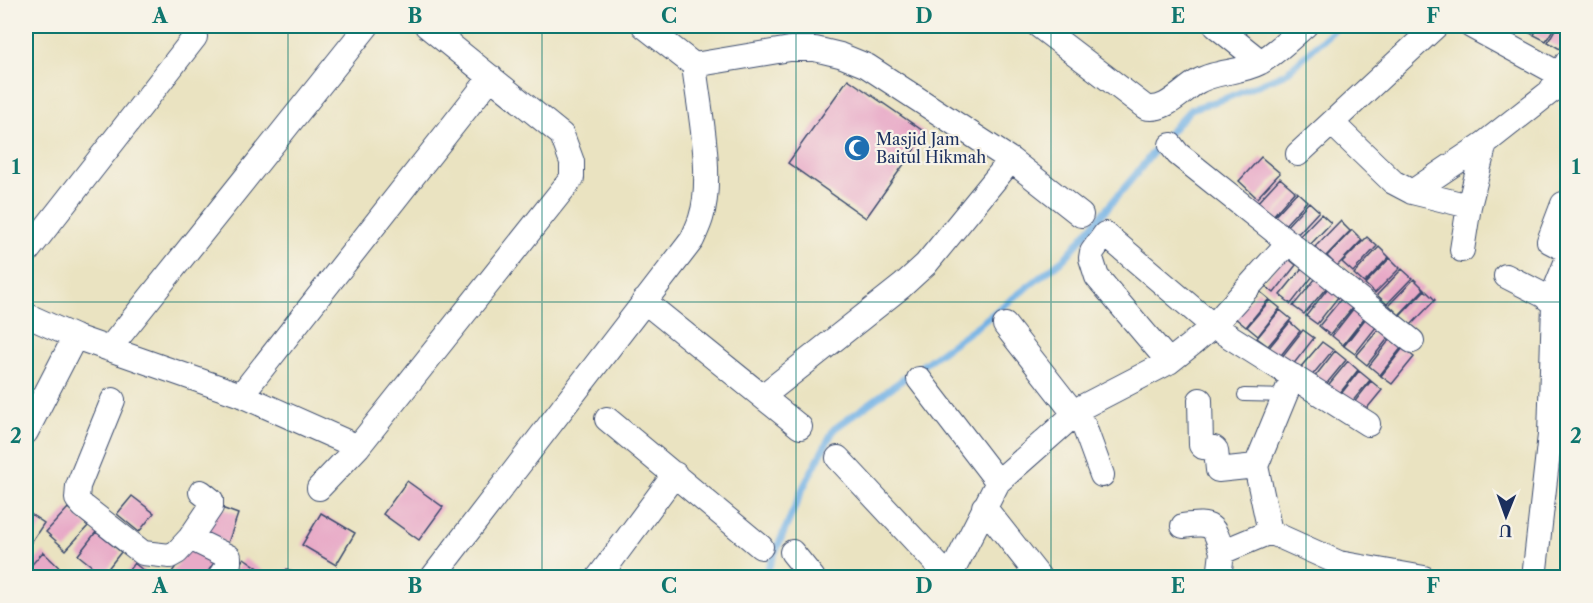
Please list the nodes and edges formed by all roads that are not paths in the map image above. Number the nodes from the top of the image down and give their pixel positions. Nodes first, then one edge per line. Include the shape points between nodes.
1 (367, 26) edge
2 (427, 26) edge
3 (644, 26) edge
4 (1039, 26) edge
5 (1216, 26) edge
6 (1305, 26) edge
7 (1436, 26) edge
8 (1471, 26) edge
9 (195, 37) dead end
10 (1260, 62) junction
11 (694, 66) junction
12 (1565, 71) edge
13 (491, 77) junction
14 (1332, 123) junction
15 (1485, 143) junction
16 (1171, 145) dead end
17 (1298, 154) dead end
18 (1011, 160) junction
19 (1412, 192) junction
20 (1563, 204) dead end
21 (1469, 206) junction
22 (1081, 215) dead end
23 (1288, 242) junction
24 (1462, 250) dead end
25 (1568, 251) edge
26 (26, 253) edge
27 (1568, 258) edge
28 (1506, 276) dead end
29 (1551, 300) junction
30 (644, 301) junction
31 (26, 315) edge
32 (1005, 326) dead end
33 (1213, 326) junction
34 (75, 337) junction
35 (1560, 340) edge
36 (1412, 341) dead end
37 (109, 349) junction
38 (1169, 362) junction
39 (919, 379) dead end
40 (1289, 386) junction
41 (241, 395) junction
42 (1244, 395) dead end
43 (763, 396) junction
44 (113, 400) dead end
45 (1200, 400) dead end
46 (1074, 414) junction
47 (607, 419) dead end
48 (1368, 424) dead end
49 (800, 427) dead end
50 (26, 432) edge
51 (358, 447) junction
52 (838, 458) dead end
53 (1558, 458) edge
54 (1256, 466) junction
55 (675, 474) junction
56 (1102, 476) dead end
57 (998, 482) junction
58 (319, 488) dead end
59 (201, 492) dead end
60 (984, 507) junction
61 (1183, 526) dead end
62 (1270, 532) junction
63 (190, 538) junction
64 (761, 547) dead end
65 (792, 552) dead end
66 (1222, 552) junction
67 (1336, 570) edge
68 (608, 574) edge
69 (949, 577) edge
70 (219, 578) edge
71 (432, 578) edge
72 (813, 578) edge
73 (1040, 578) edge
74 (1219, 578) edge
75 (1424, 578) edge
76 (1534, 578) edge

1 - 37 street
2 - 13 street
3 - 11 street
4 - 10 street via 1150,108 1162,106 1199,81
5 - 10 street
6 - 10 street
7 - 14 street
8 - 12 street
9 - 26 street
11 - 18 street via 790,49 840,55 867,66
11 - 30 street via 705,156 702,217 692,240
12 - 15 street via 1550,92
13 - 41 street
13 - 51 street via 562,135 572,162 572,178
14 - 17 street
14 - 19 street via 1393,182
15 - 19 street
15 - 21 street
16 - 23 street
18 - 22 street
18 - 43 street via 926,264
19 - 21 street
20 - 25 street via 1549,240
21 - 24 street
23 - 33 street
23 - 36 street
27 - 29 street
28 - 29 street
29 - 35 street
30 - 43 street
30 - 71 street
31 - 34 street
32 - 46 street
33 - 38 street
33 - 38 street via 1105,234 1092,252 1096,277
33 - 40 street
34 - 37 street
34 - 50 street
35 - 53 street
37 - 41 street
38 - 46 street
39 - 57 street
40 - 42 lane
40 - 48 street
40 - 54 street
41 - 51 street
43 - 49 street
44 - 63 street via 78,486 77,499 143,553 170,556
45 - 54 street via 1201,445 1216,450 1218,470
46 - 56 street via 1089,435
46 - 57 street
47 - 55 street
51 - 58 street
52 - 69 street
53 - 76 street
54 - 62 street
55 - 64 street
55 - 68 street
57 - 60 street
59 - 63 street via 211,500 211,507
60 - 69 street
60 - 73 street
61 - 66 street via 1210,526 1216,531
62 - 66 street
62 - 67 street
63 - 70 street via 229,557 230,563
65 - 72 street
66 - 74 street
67 - 75 street

